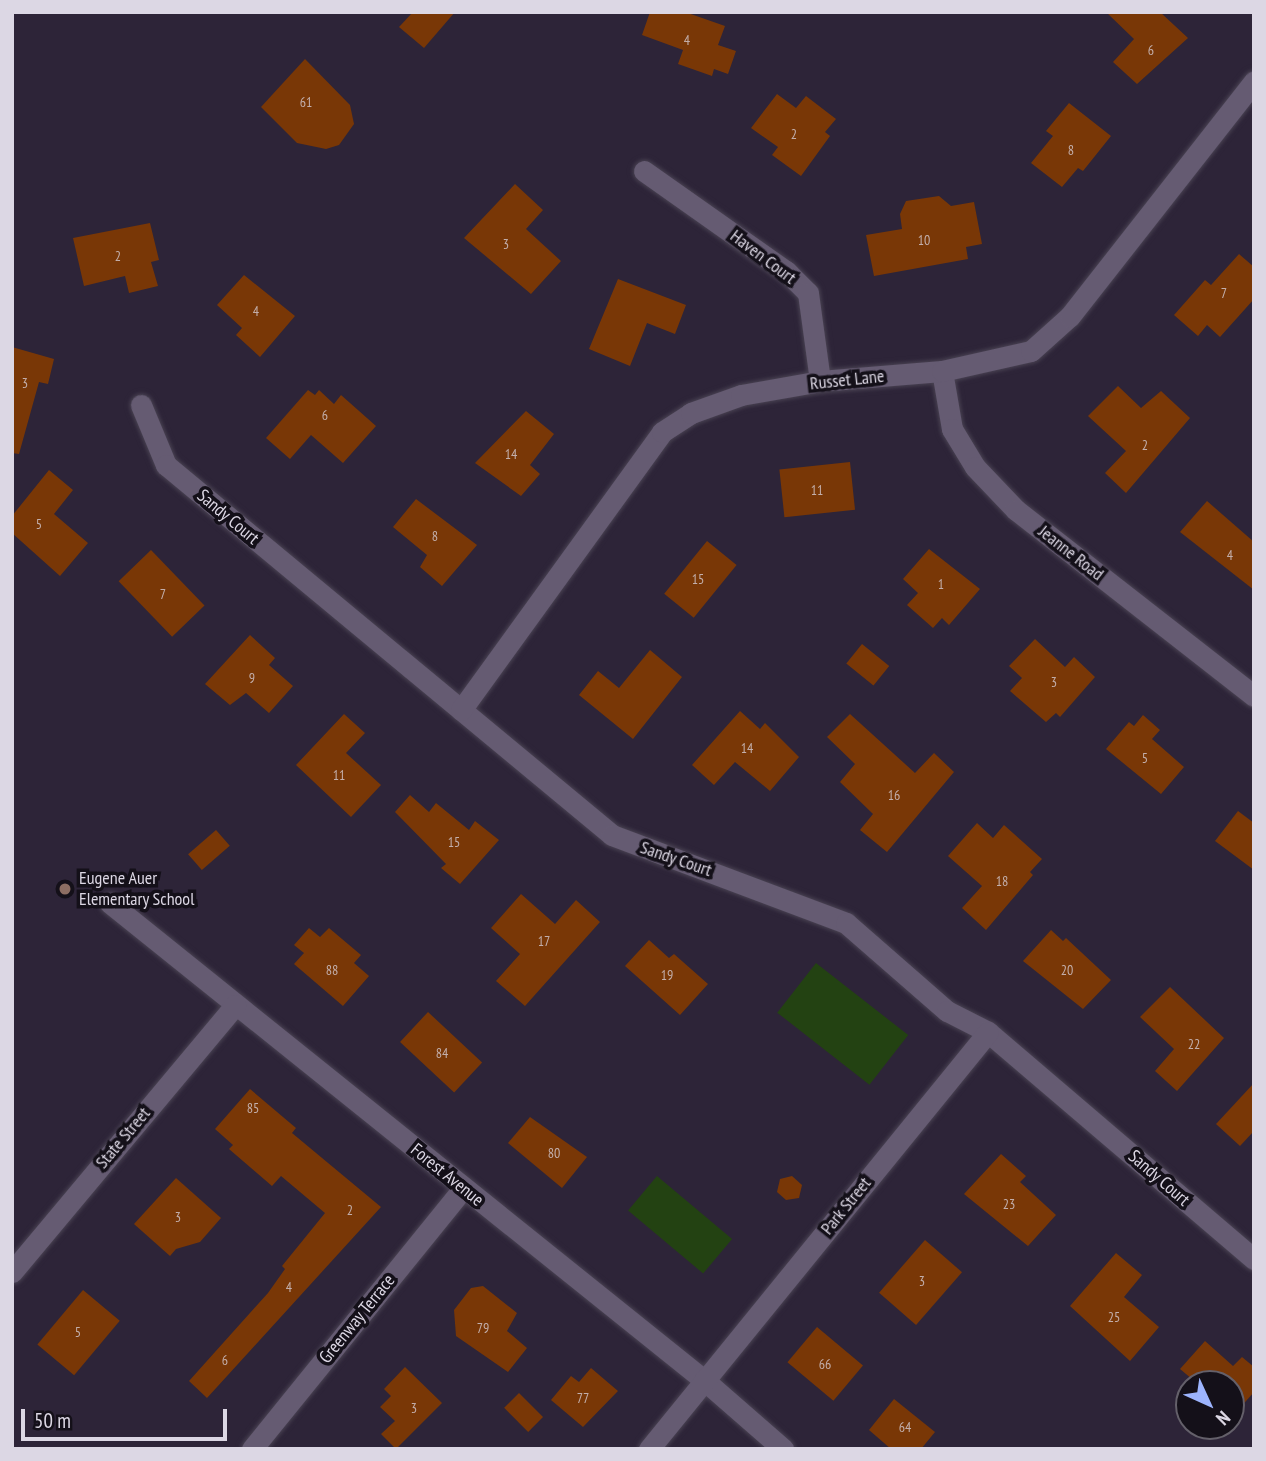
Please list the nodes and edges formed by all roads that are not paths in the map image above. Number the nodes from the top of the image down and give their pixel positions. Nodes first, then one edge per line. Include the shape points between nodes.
1 (1254, 81) edge
2 (644, 171) dead end
3 (943, 371) junction
4 (820, 380) junction
5 (141, 405) dead end
6 (1254, 696) edge
7 (461, 710) junction
8 (110, 903) dead end
9 (235, 1005) junction
10 (988, 1032) junction
11 (463, 1188) junction
12 (1254, 1259) edge
13 (12, 1272) edge
14 (704, 1380) junction
15 (252, 1449) edge
16 (649, 1449) edge
17 (783, 1449) edge

1 - 3 street, Russet Lane via 1070,316 1031,351
2 - 4 street, Haven Court via 786,271 808,293
3 - 4 street, Russet Lane
3 - 6 street, Jeanne Road via 952,429 975,467 1016,510
4 - 7 street, Russet Lane via 715,402 662,432
5 - 7 street, Sandy Court via 166,465
7 - 10 street, Sandy Court via 612,835 846,923 947,1010
8 - 9 street, Forest Avenue
9 - 11 street, Forest Avenue
9 - 13 street, State Street
10 - 12 street, Sandy Court
10 - 14 street, Park Street
11 - 14 street, Forest Avenue
11 - 15 street, Greenway Terrace
14 - 16 street, Park Street
14 - 17 street, Forest Avenue

